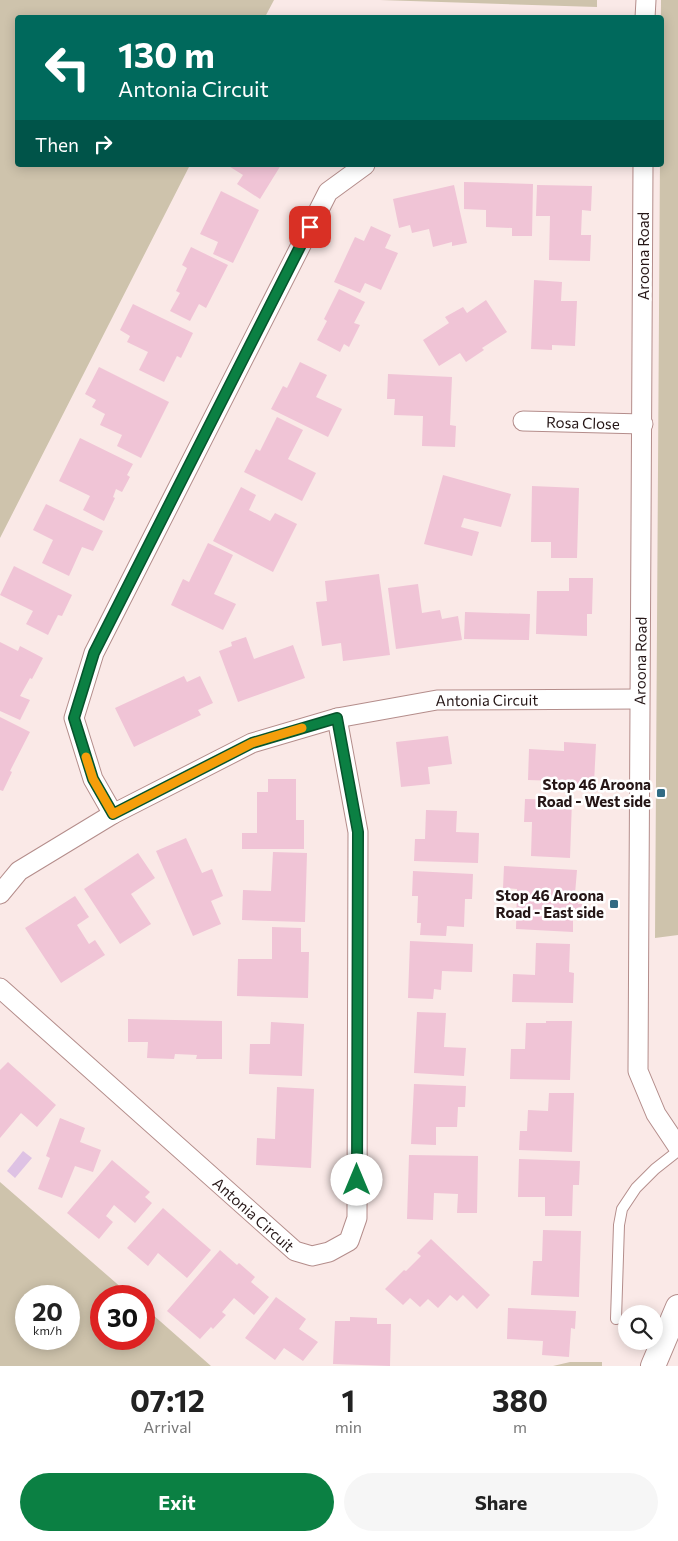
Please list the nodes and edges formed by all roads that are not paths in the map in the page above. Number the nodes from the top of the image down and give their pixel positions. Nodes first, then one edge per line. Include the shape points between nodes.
1 (646, 0) edge
2 (645, 15) edge
3 (362, 167) edge
4 (643, 167) edge
5 (523, 422) dead end
6 (643, 424) junction
7 (639, 700) junction
8 (337, 718) junction
9 (113, 814) junction
10 (0, 894) edge
11 (0, 988) edge
12 (678, 1147) edge
13 (678, 1151) edge
14 (678, 1307) edge
15 (616, 1319) dead end
16 (653, 1366) edge

1 - 2 street
3 - 9 street via 328,192 94,653 74,718 93,779
4 - 6 street, Aroona Road
5 - 6 street, Rosa Close
6 - 7 street, Aroona Road
7 - 8 street, Antonia Circuit via 437,700
7 - 12 street, Aroona Road via 638,1071 656,1114
8 - 9 street, Antonia Circuit via 252,743
8 - 11 street, Antonia Circuit via 358,832 356,1218 349,1241 329,1252 312,1256 295,1251
9 - 10 street, Antonia Circuit via 19,871
13 - 15 lane via 636,1188 622,1209
14 - 16 street

